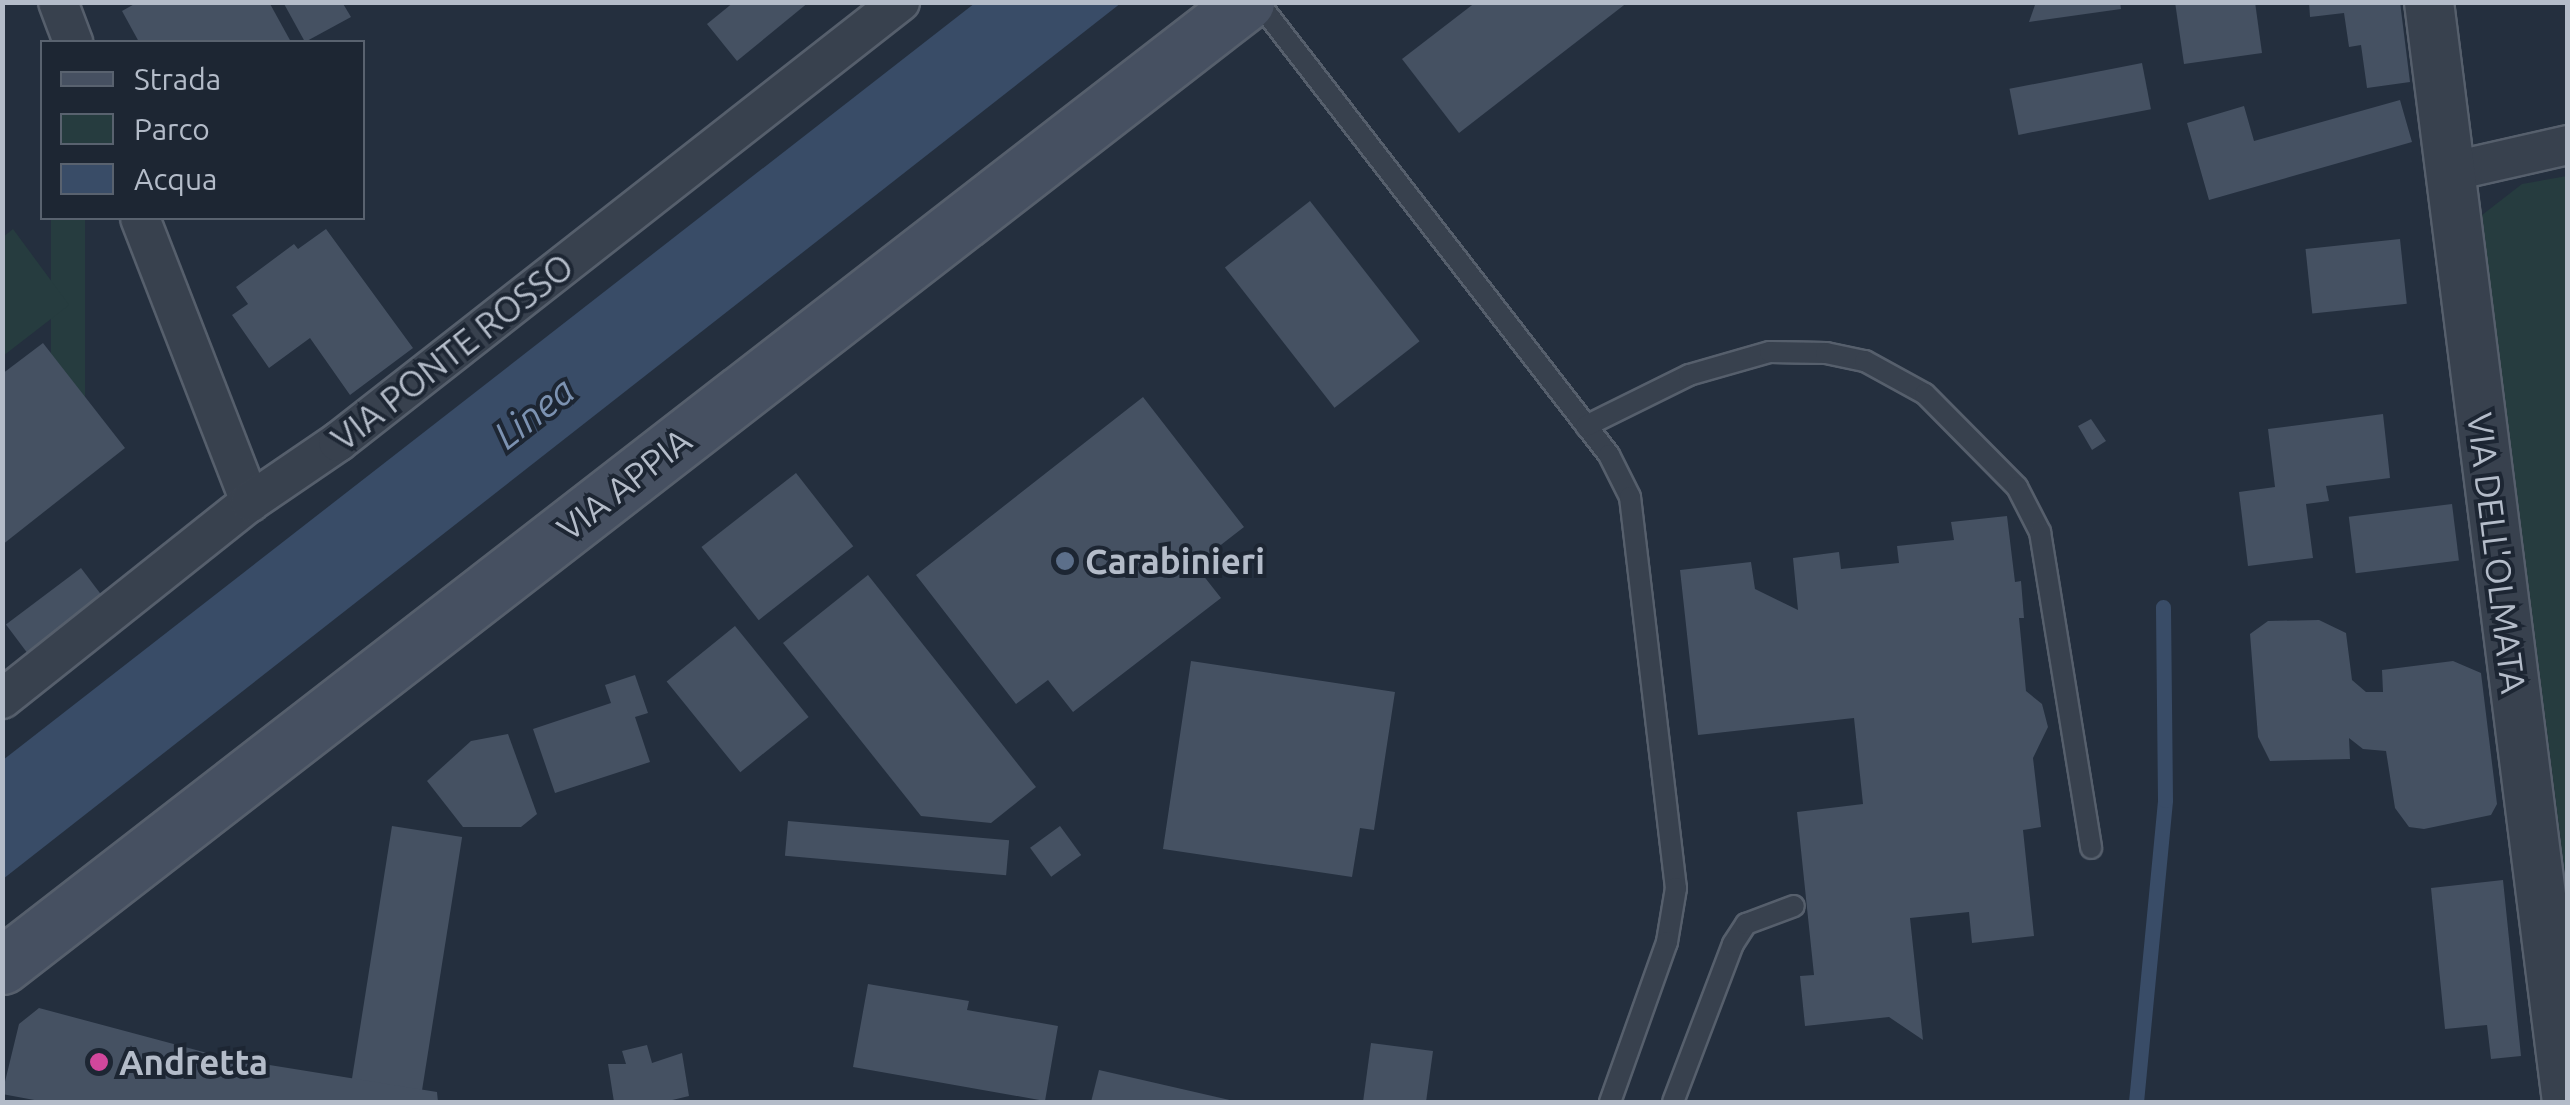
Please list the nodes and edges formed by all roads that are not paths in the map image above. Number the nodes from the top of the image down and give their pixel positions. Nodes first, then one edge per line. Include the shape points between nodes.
1 (58, 2) edge
2 (900, 2) edge
3 (1246, 2) edge
4 (1258, 2) edge
5 (2429, 2) edge
6 (72, 40) edge
7 (2568, 145) edge
8 (2448, 172) junction
9 (141, 220) edge
10 (1586, 426) junction
11 (250, 502) junction
12 (2, 700) edge
13 (2091, 848) dead end
14 (1794, 906) dead end
15 (2, 966) edge
16 (1610, 1102) edge
17 (1673, 1102) edge
18 (2567, 1102) edge

1 - 6 street
2 - 11 street, VIA PONTE ROSSO via 338,442
3 - 15 main road, VIA APPIA
4 - 10 lane
5 - 8 street, VIA DELL'OLMATA
7 - 8 street
8 - 18 street, VIA DELL'OLMATA
9 - 11 street
10 - 13 lane via 1689,374 1770,352 1865,361 1925,394 2017,487 2040,532
10 - 16 lane via 1622,474 1636,521 1676,888 1667,942
11 - 12 street, VIA PONTE ROSSO
14 - 17 lane via 1746,924 1733,944

